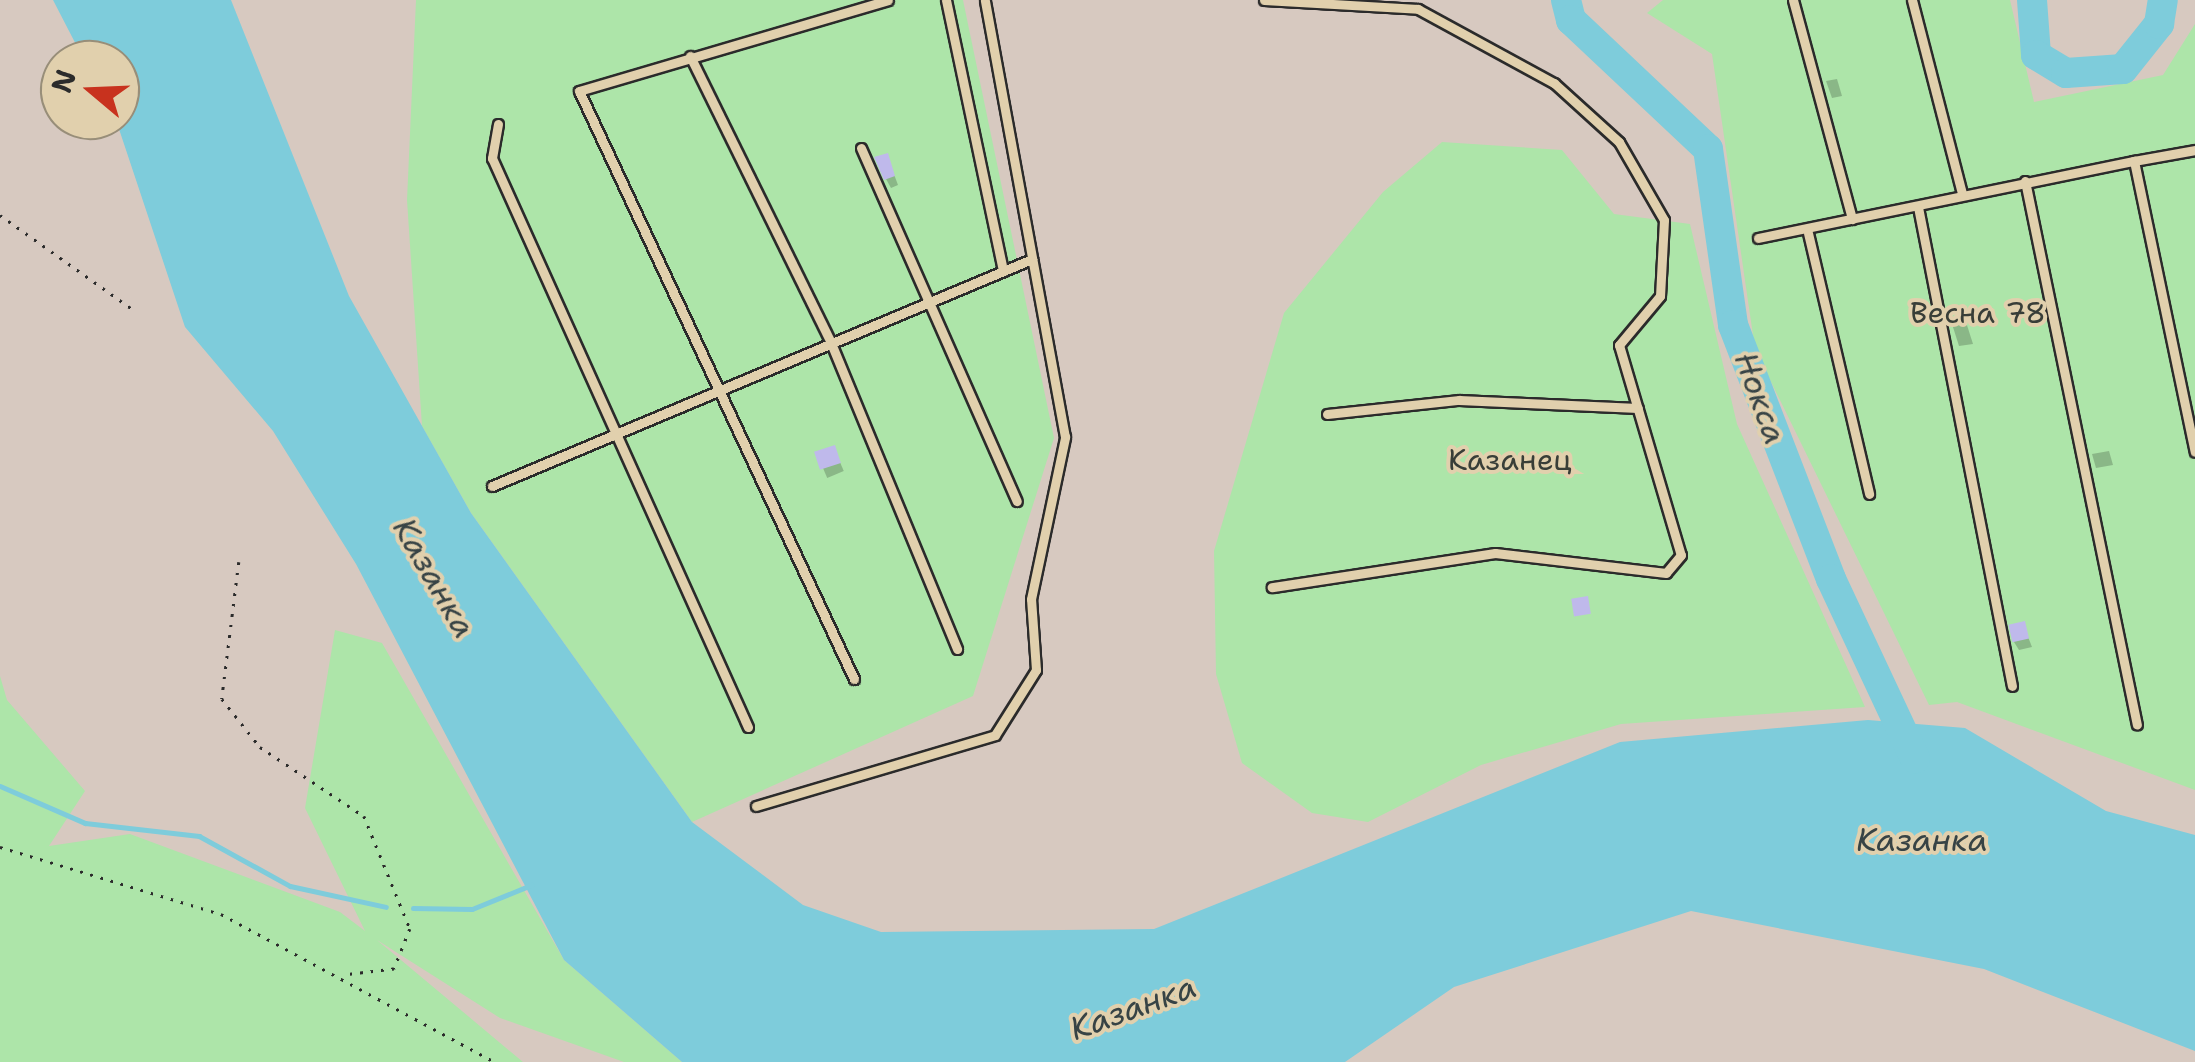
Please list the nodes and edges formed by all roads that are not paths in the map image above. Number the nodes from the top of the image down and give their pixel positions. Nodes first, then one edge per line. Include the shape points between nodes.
1 (888, 0) edge
2 (946, 0) edge
3 (985, 0) edge
4 (1264, 0) edge
5 (1793, 0) edge
6 (1912, 0) edge
7 (690, 56) junction
8 (498, 124) dead end
9 (861, 148) dead end
10 (2195, 150) edge
11 (2134, 161) junction
12 (2025, 181) junction
13 (1962, 193) junction
14 (1918, 207) junction
15 (1852, 218) junction
16 (1808, 233) junction
17 (1758, 238) dead end
18 (1032, 258) junction
19 (1002, 271) junction
20 (935, 305) junction
21 (831, 343) junction
22 (725, 389) junction
23 (1638, 408) junction
24 (1327, 414) dead end
25 (621, 432) junction
26 (2195, 452) edge
27 (492, 486) dead end
28 (1869, 494) dead end
29 (1017, 501) dead end
30 (1272, 587) dead end
31 (956, 649) dead end
32 (854, 679) dead end
33 (2012, 686) dead end
34 (2137, 725) dead end
35 (748, 727) dead end
36 (756, 806) dead end

1 - 7 lane
2 - 19 lane
3 - 18 lane
4 - 23 lane via 1418,9 1554,82 1619,142 1664,220 1660,296 1619,345
5 - 15 lane
6 - 13 lane
7 - 21 lane
7 - 22 lane via 579,91
8 - 25 lane via 492,158
9 - 20 lane
10 - 11 lane
11 - 12 lane
11 - 26 lane
12 - 13 lane
12 - 34 lane
13 - 14 lane
14 - 15 lane
14 - 33 lane
15 - 16 lane
16 - 17 lane
16 - 28 lane
18 - 19 lane
18 - 36 lane via 1064,437 1031,600 1036,670 994,735
19 - 20 lane
20 - 21 lane
20 - 29 lane
21 - 22 lane
21 - 31 lane
22 - 25 lane
22 - 32 lane
23 - 24 lane via 1459,400
23 - 30 lane via 1681,555 1666,573 1494,553
25 - 27 lane
25 - 35 lane

